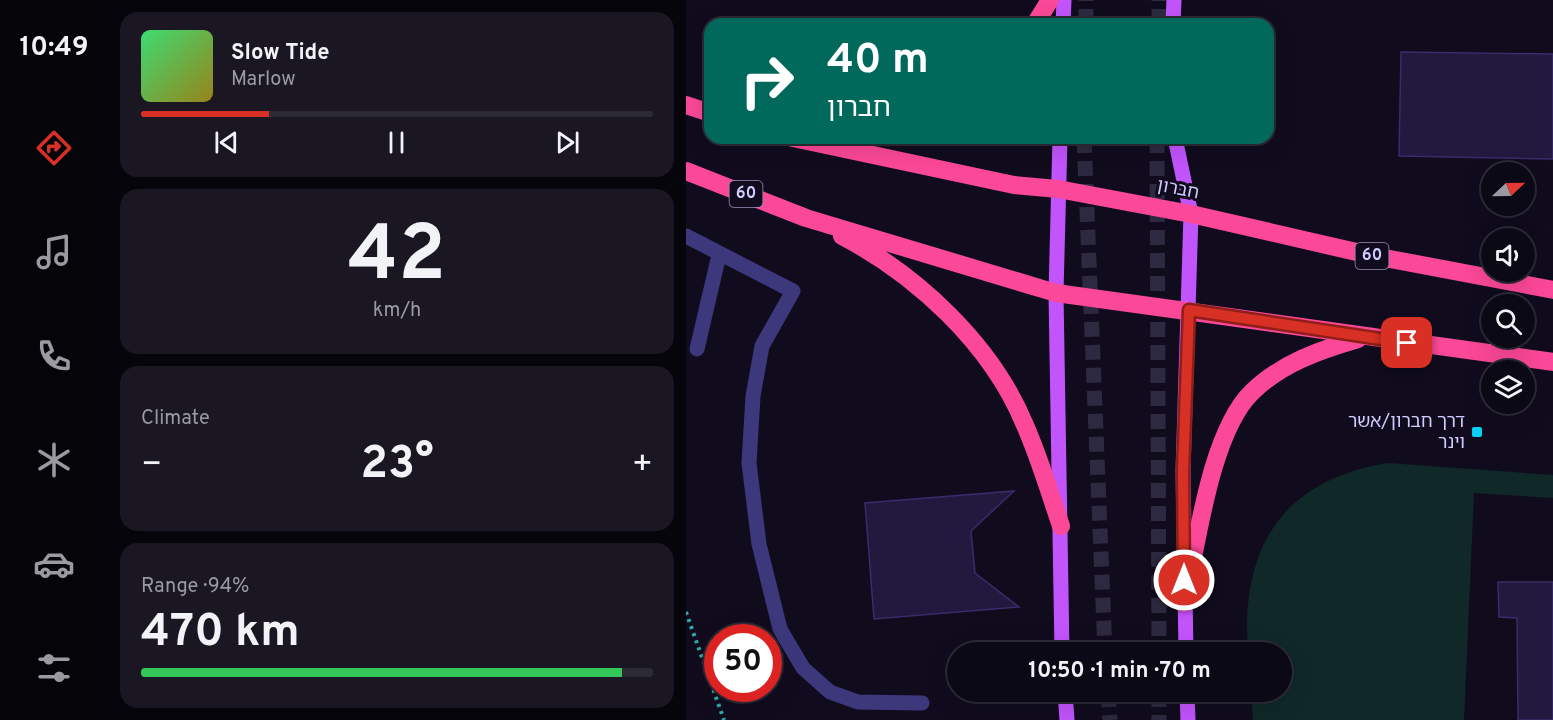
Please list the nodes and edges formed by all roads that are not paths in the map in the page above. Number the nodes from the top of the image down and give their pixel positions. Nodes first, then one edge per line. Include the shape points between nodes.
1 (1050, 0) edge
2 (1064, 0) edge
3 (1174, 0) edge
4 (1039, 18) edge
5 (1063, 18) edge
6 (1173, 18) edge
7 (686, 105) edge
8 (704, 110) edge
9 (812, 144) edge
10 (820, 144) edge
11 (1060, 144) edge
12 (1176, 144) edge
13 (815, 145) junction
14 (686, 171) edge
15 (1058, 189) junction
16 (1192, 214) junction
17 (806, 218) junction
18 (686, 236) edge
19 (719, 255) junction
20 (1553, 290) edge
21 (1056, 293) junction
22 (1189, 310) junction
23 (1364, 337) junction
24 (697, 349) dead end
25 (1553, 362) edge
26 (1061, 526) junction
27 (1184, 603) junction
28 (1062, 642) edge
29 (1186, 642) edge
30 (1066, 702) edge
31 (1187, 702) edge
32 (922, 703) dead end
33 (1067, 720) edge
34 (1188, 720) edge

1 - 4 highway
2 - 5 main road
3 - 6 main road
7 - 8 highway
9 - 13 highway, חברון / 60
10 - 13 highway
11 - 15 main road
12 - 16 main road
13 - 15 highway, חברון / 60 via 1014,185
14 - 17 highway, 60
15 - 16 highway, חברון / 60
15 - 21 main road
16 - 20 highway, חברון / 60 via 1374,256
16 - 22 main road
17 - 21 highway, 60
17 - 26 highway via 864,248 907,279 981,351 1024,421
18 - 19 lane
19 - 24 lane
19 - 32 lane via 793,291 762,346 753,396 749,463 759,544 780,629 803,668 830,692 858,702
21 - 22 highway, 60
21 - 26 main road
22 - 23 highway, 60
22 - 27 main road via 1183,471
23 - 25 highway, 60
23 - 27 highway via 1300,358 1271,376 1238,408 1215,465
26 - 28 main road
27 - 29 main road
30 - 33 main road
31 - 34 main road

